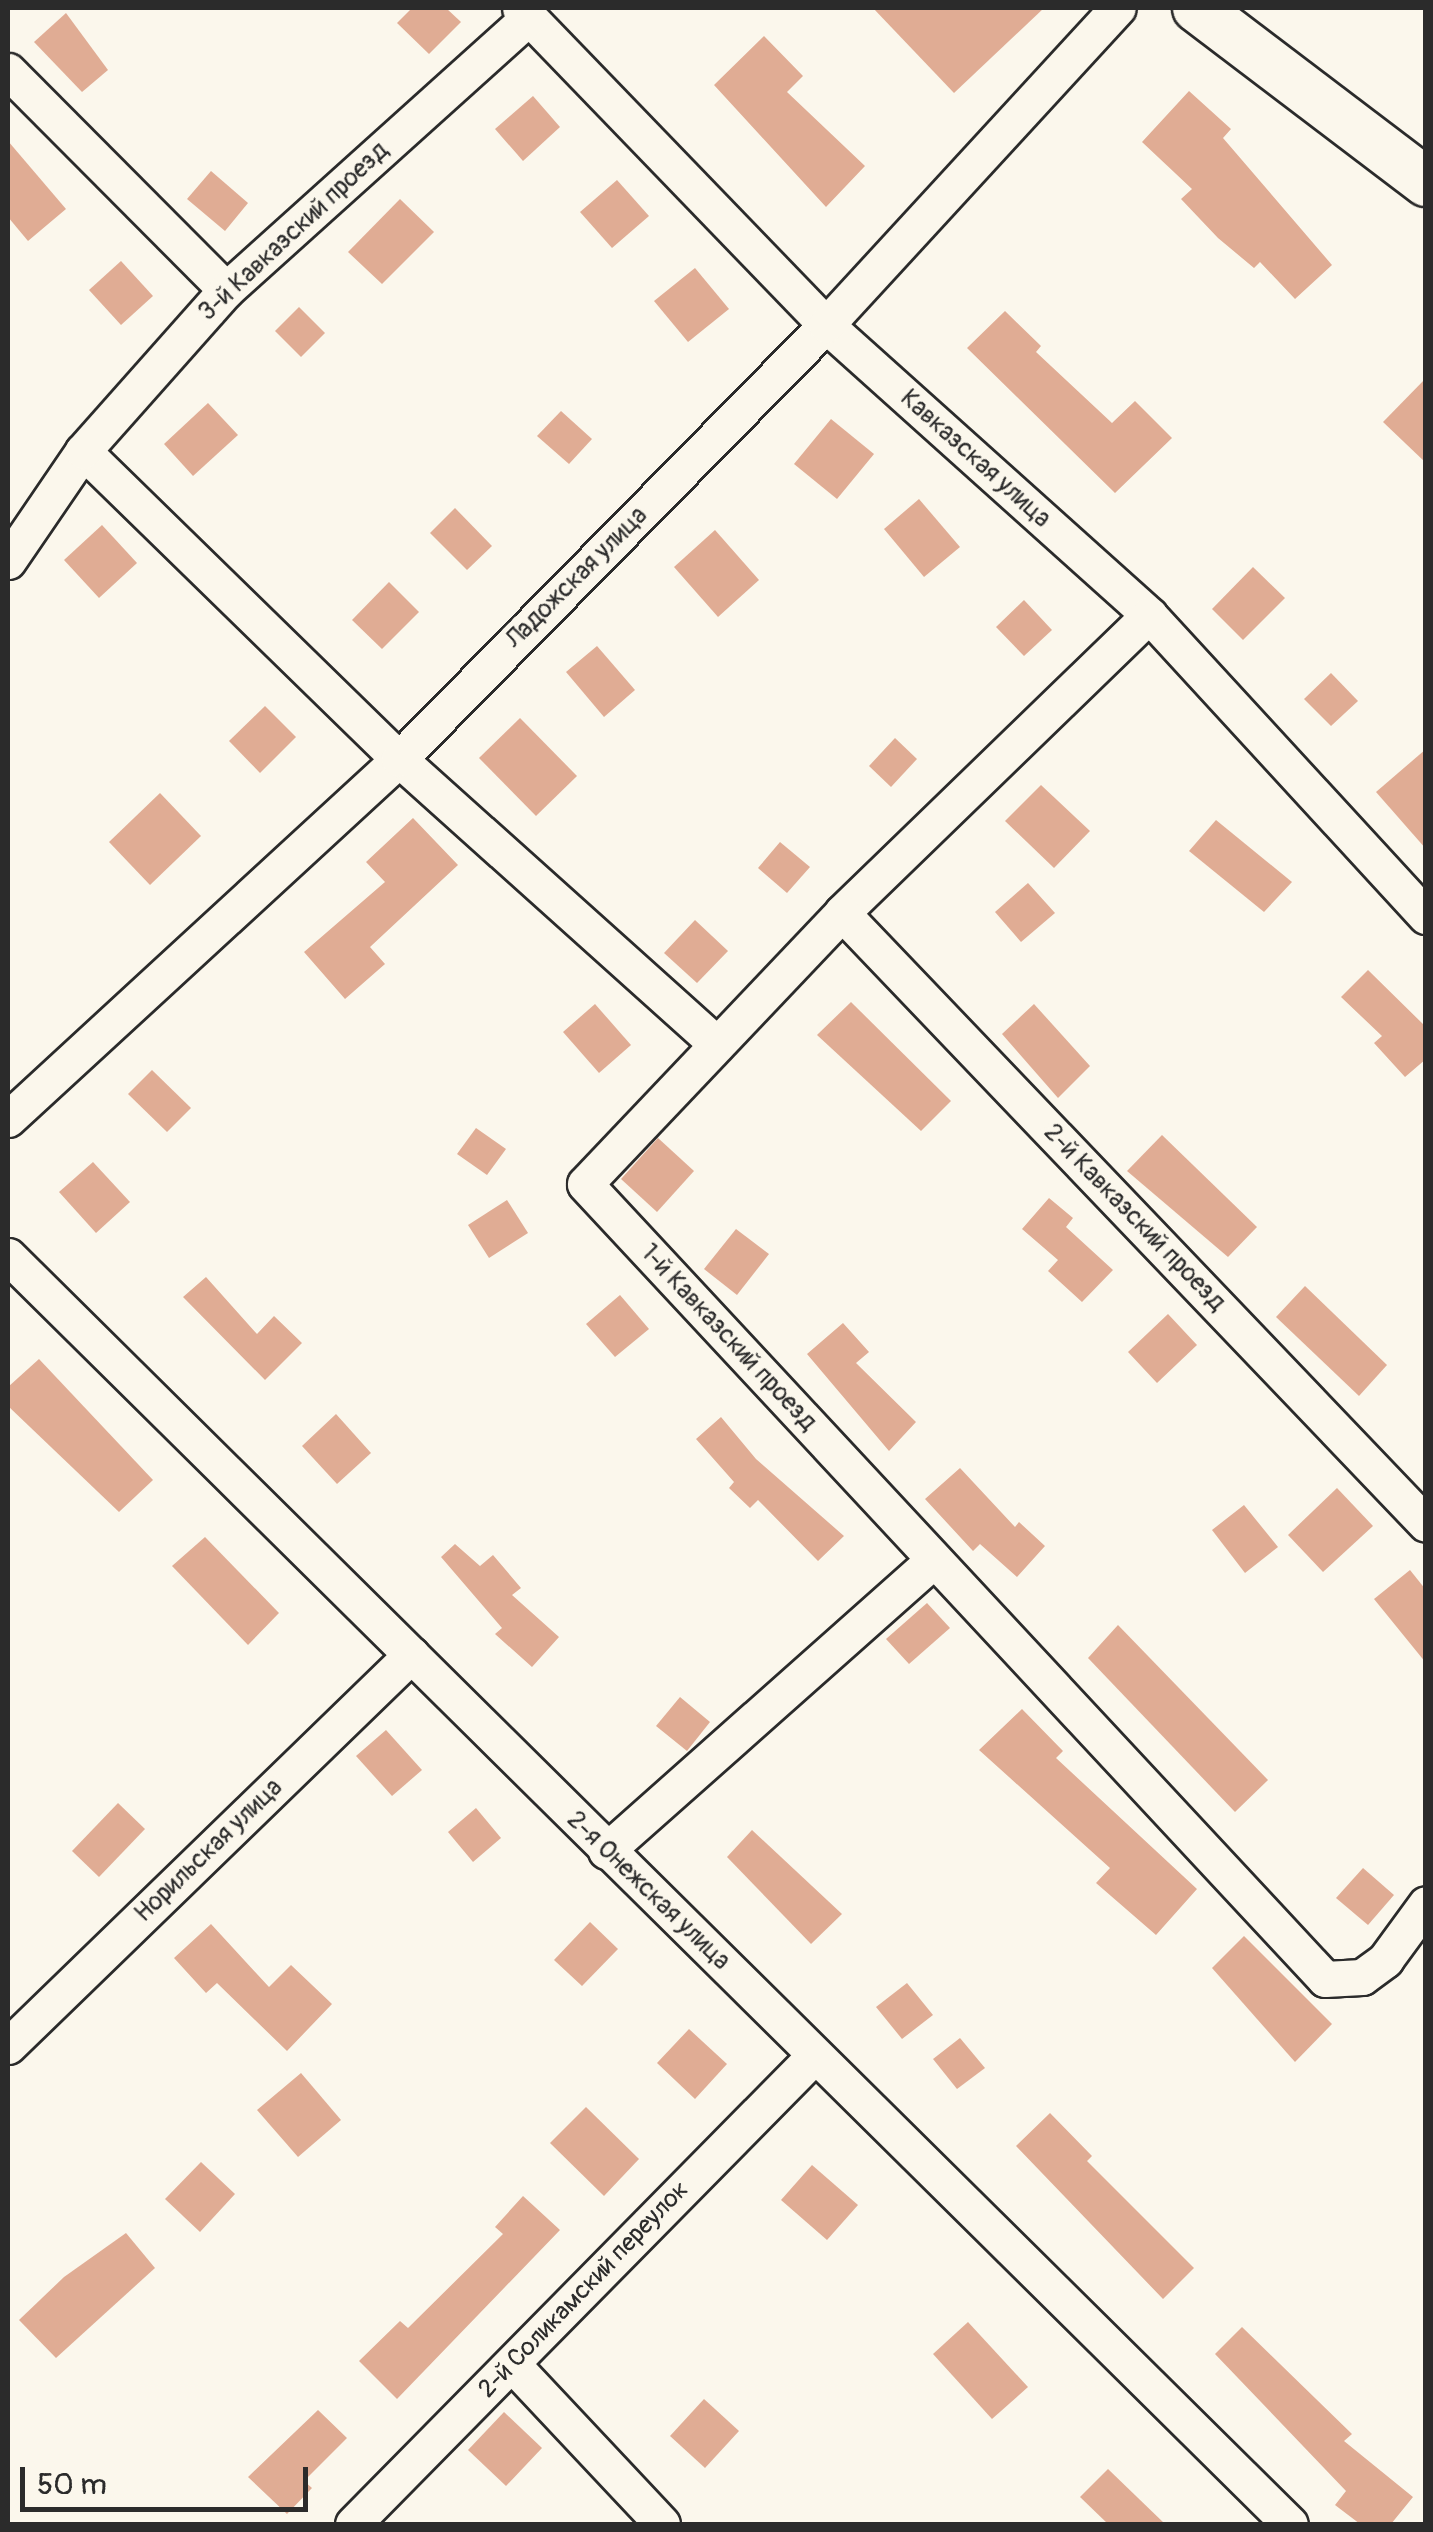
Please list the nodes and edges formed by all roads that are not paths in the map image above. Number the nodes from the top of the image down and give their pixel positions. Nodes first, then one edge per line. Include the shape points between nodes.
1 (1118, 8) edge
2 (1197, 8) edge
3 (524, 12) edge
4 (8, 71) edge
5 (1426, 182) edge
6 (226, 290) junction
7 (826, 325) junction
8 (83, 451) junction
9 (8, 562) edge
10 (1149, 615) junction
11 (398, 759) junction
12 (842, 913) junction
13 (1426, 916) edge
14 (718, 1044) junction
15 (8, 1119) edge
16 (8, 1256) edge
17 (1426, 1524) edge
18 (934, 1560) junction
19 (411, 1655) junction
20 (606, 1851) junction
21 (1426, 1904) edge
22 (8, 2046) edge
23 (815, 2055) junction
24 (512, 2364) junction
25 (353, 2524) edge
26 (662, 2524) edge
27 (1290, 2524) edge

1 - 7 street, Ладожская улица
2 - 5 street
3 - 6 street, 3-й Кавказский проезд
3 - 7 street, Кавказская улица
4 - 6 street
6 - 8 street, 3-й Кавказский проезд
7 - 10 street, Кавказская улица
7 - 11 street, Ладожская улица
8 - 9 street, 3-й Кавказский проезд
8 - 11 street
10 - 12 street, 1-й Кавказский проезд
10 - 13 street, Кавказская улица
11 - 14 street
11 - 15 street, Ладожская улица
12 - 14 street, 1-й Кавказский проезд
12 - 17 street, 2-й Кавказский проезд
14 - 18 street, 1-й Кавказский проезд via 585,1184
16 - 19 street, 2-я Онежская улица
18 - 20 street
18 - 21 street, 1-й Кавказский проезд via 1324,1979 1362,1977 1386,1960
19 - 20 street, 2-я Онежская улица
19 - 22 street, Норильская улица
20 - 23 street, 2-я Онежская улица
23 - 24 street, 2-й Соликамский переулок
23 - 27 street, 2-я Онежская улица
24 - 25 street, 2-й Соликамский переулок
24 - 26 street

